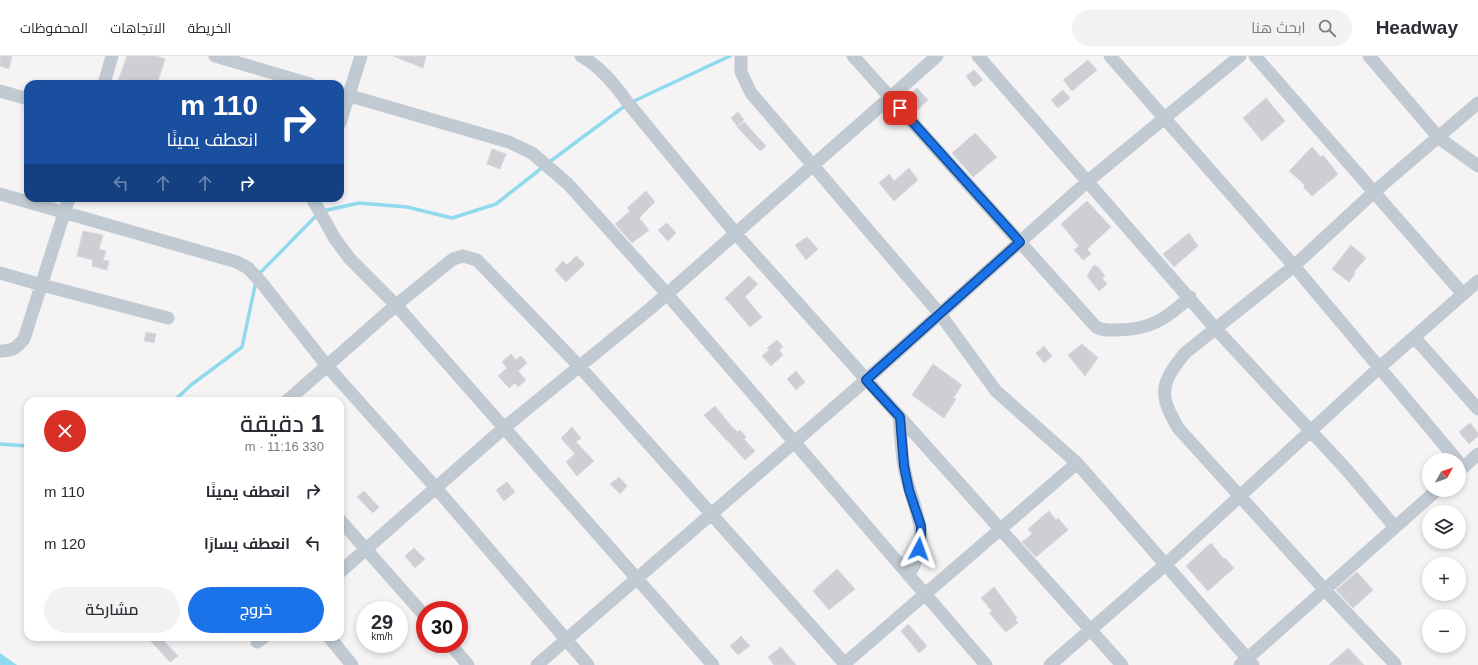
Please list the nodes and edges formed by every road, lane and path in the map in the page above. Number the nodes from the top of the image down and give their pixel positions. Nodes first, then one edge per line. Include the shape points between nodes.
1 (112, 56) edge
2 (214, 56) edge
3 (361, 56) edge
4 (581, 56) edge
5 (741, 56) edge
6 (853, 56) edge
7 (937, 56) edge
8 (978, 56) edge
9 (1110, 56) edge
10 (1240, 56) edge
11 (1255, 56) edge
12 (1369, 56) edge
13 (105, 80) edge
14 (296, 80) edge
15 (0, 91) edge
16 (345, 94) edge
17 (890, 97) junction
18 (24, 98) edge
19 (1478, 103) edge
20 (1165, 117) junction
21 (1439, 138) junction
22 (813, 166) junction
23 (1478, 166) edge
24 (1088, 181) junction
25 (1374, 192) junction
26 (0, 194) edge
27 (24, 201) edge
28 (28, 202) edge
29 (68, 202) edge
30 (315, 202) edge
31 (64, 212) junction
32 (736, 234) junction
33 (1020, 242) junction
34 (1294, 266) junction
35 (0, 273) edge
36 (1478, 281) edge
37 (42, 285) junction
38 (667, 294) junction
39 (1463, 294) junction
40 (1190, 297) junction
41 (396, 305) junction
42 (940, 314) junction
43 (168, 318) dead end
44 (1215, 328) junction
45 (1414, 337) junction
46 (0, 351) edge
47 (327, 366) junction
48 (580, 367) junction
49 (1380, 367) junction
50 (866, 380) junction
51 (292, 397) edge
52 (1478, 409) edge
53 (900, 417) junction
54 (505, 428) junction
55 (1311, 431) junction
56 (795, 442) junction
57 (1449, 453) edge
58 (1478, 454) edge
59 (1466, 461) edge
60 (1077, 463) junction
61 (436, 488) junction
62 (1240, 496) junction
63 (1428, 497) edge
64 (712, 514) junction
65 (344, 524) edge
66 (1394, 526) junction
67 (1000, 529) junction
68 (366, 549) junction
69 (1165, 565) junction
70 (344, 568) edge
71 (908, 575) junction
72 (636, 578) junction
73 (1324, 590) junction
74 (924, 594) junction
75 (416, 606) edge
76 (1091, 629) junction
77 (566, 639) junction
78 (332, 641) edge
79 (458, 653) edge
80 (1247, 663) edge
81 (844, 664) edge
82 (1394, 664) edge
83 (352, 665) edge
84 (468, 665) edge
85 (537, 665) edge
86 (588, 665) edge
87 (713, 665) edge
88 (986, 665) edge
89 (1050, 665) edge
90 (1122, 665) edge

1 - 13 street
2 - 14 street
3 - 16 street
4 - 32 street via 613,83
5 - 22 street via 742,72 752,93
6 - 17 street
7 - 17 street
8 - 24 street
9 - 20 street
10 - 20 street
11 - 25 street
12 - 21 street
15 - 18 street
16 - 38 street via 509,142 532,153 568,184
17 - 22 street
17 - 33 street
19 - 21 street
20 - 24 street
20 - 34 street
21 - 23 street
21 - 25 street
22 - 32 street
22 - 42 street
24 - 33 street
24 - 40 street
25 - 34 street
25 - 39 street
26 - 27 street
28 - 31 street
29 - 31 street
30 - 41 street via 335,239 350,259
31 - 37 street
31 - 47 street via 236,262 248,268 262,282
32 - 38 street
32 - 50 street
33 - 40 street via 1101,330 1134,330 1157,322 1175,311
33 - 42 street
34 - 44 street
34 - 49 street
35 - 37 street
36 - 39 street
37 - 43 street
37 - 46 street via 24,339 10,351
38 - 48 street
38 - 56 street
39 - 45 street
40 - 44 street
41 - 47 street
41 - 48 street via 453,259 463,256 477,260
41 - 54 street
42 - 50 street
42 - 60 street via 996,391
44 - 55 street
44 - 62 street via 1185,353 1175,365 1165,382 1166,401 1178,428
45 - 49 street
45 - 52 street
47 - 51 street
47 - 61 street
48 - 54 street
48 - 64 street
49 - 55 street
49 - 57 street
50 - 53 street
50 - 56 street
53 - 67 street
53 - 71 street via 904,466 921,526 918,559
54 - 61 street
54 - 72 street
55 - 62 street
55 - 66 street via 1346,468
56 - 64 street
56 - 71 street
58 - 59 street
60 - 67 street
60 - 69 street
61 - 68 street
61 - 77 street
62 - 69 street
62 - 73 street
63 - 66 street
64 - 72 street
64 - 81 street
65 - 68 street
66 - 73 street
67 - 74 street
67 - 76 street
68 - 70 street
68 - 75 street
69 - 76 street
69 - 80 street
71 - 74 street
72 - 77 street
72 - 87 street
73 - 80 street
73 - 82 street
74 - 81 street
74 - 88 street
76 - 89 street
76 - 90 street
77 - 85 street
77 - 86 street
78 - 83 street
79 - 84 street

